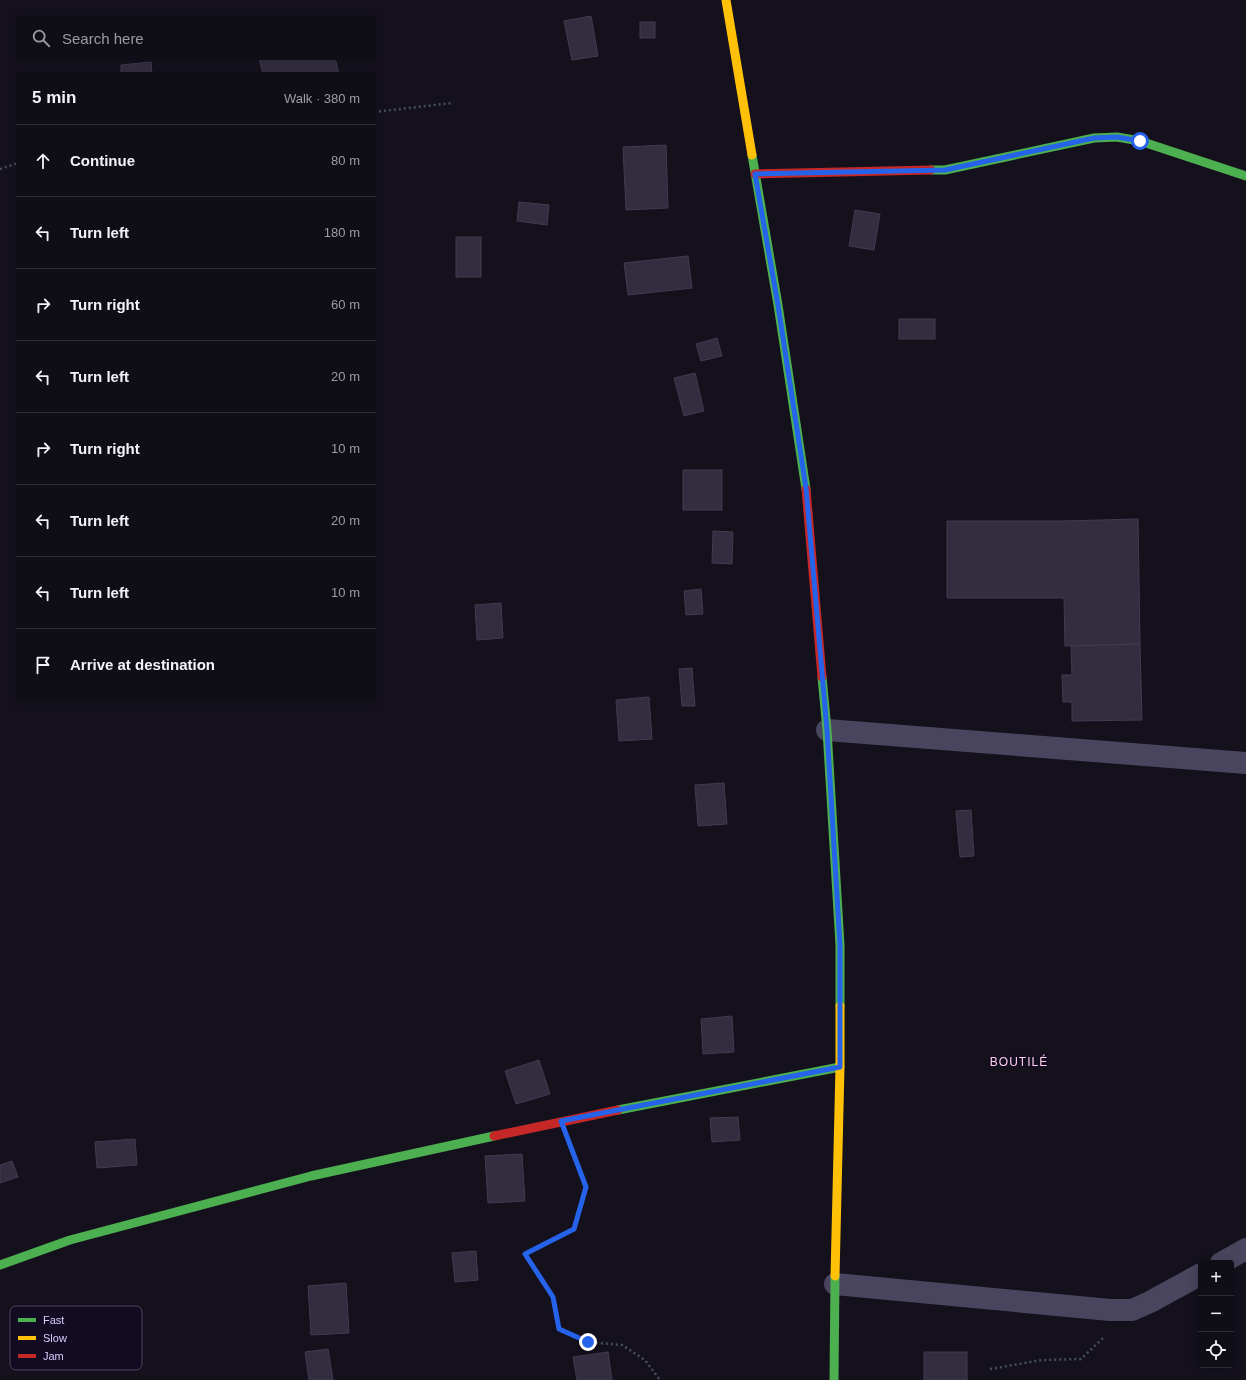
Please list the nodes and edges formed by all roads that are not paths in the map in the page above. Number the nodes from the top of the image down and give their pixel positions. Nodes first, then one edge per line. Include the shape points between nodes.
1 (726, 0) edge
2 (755, 174) junction
3 (1246, 176) edge
4 (827, 730) junction
5 (1246, 763) edge
6 (840, 1067) junction
7 (1246, 1249) edge
8 (1226, 1260) edge
9 (0, 1265) edge
10 (1198, 1276) edge
11 (835, 1284) junction
12 (834, 1380) edge

1 - 2 main road
2 - 3 main road via 945,170 1094,138 1117,137 1140,141
2 - 4 main road via 806,488
4 - 5 street
4 - 6 main road via 840,945
6 - 9 main road via 561,1121 311,1176 70,1240
6 - 11 main road
7 - 8 street
10 - 11 street via 1132,1310
11 - 12 main road

